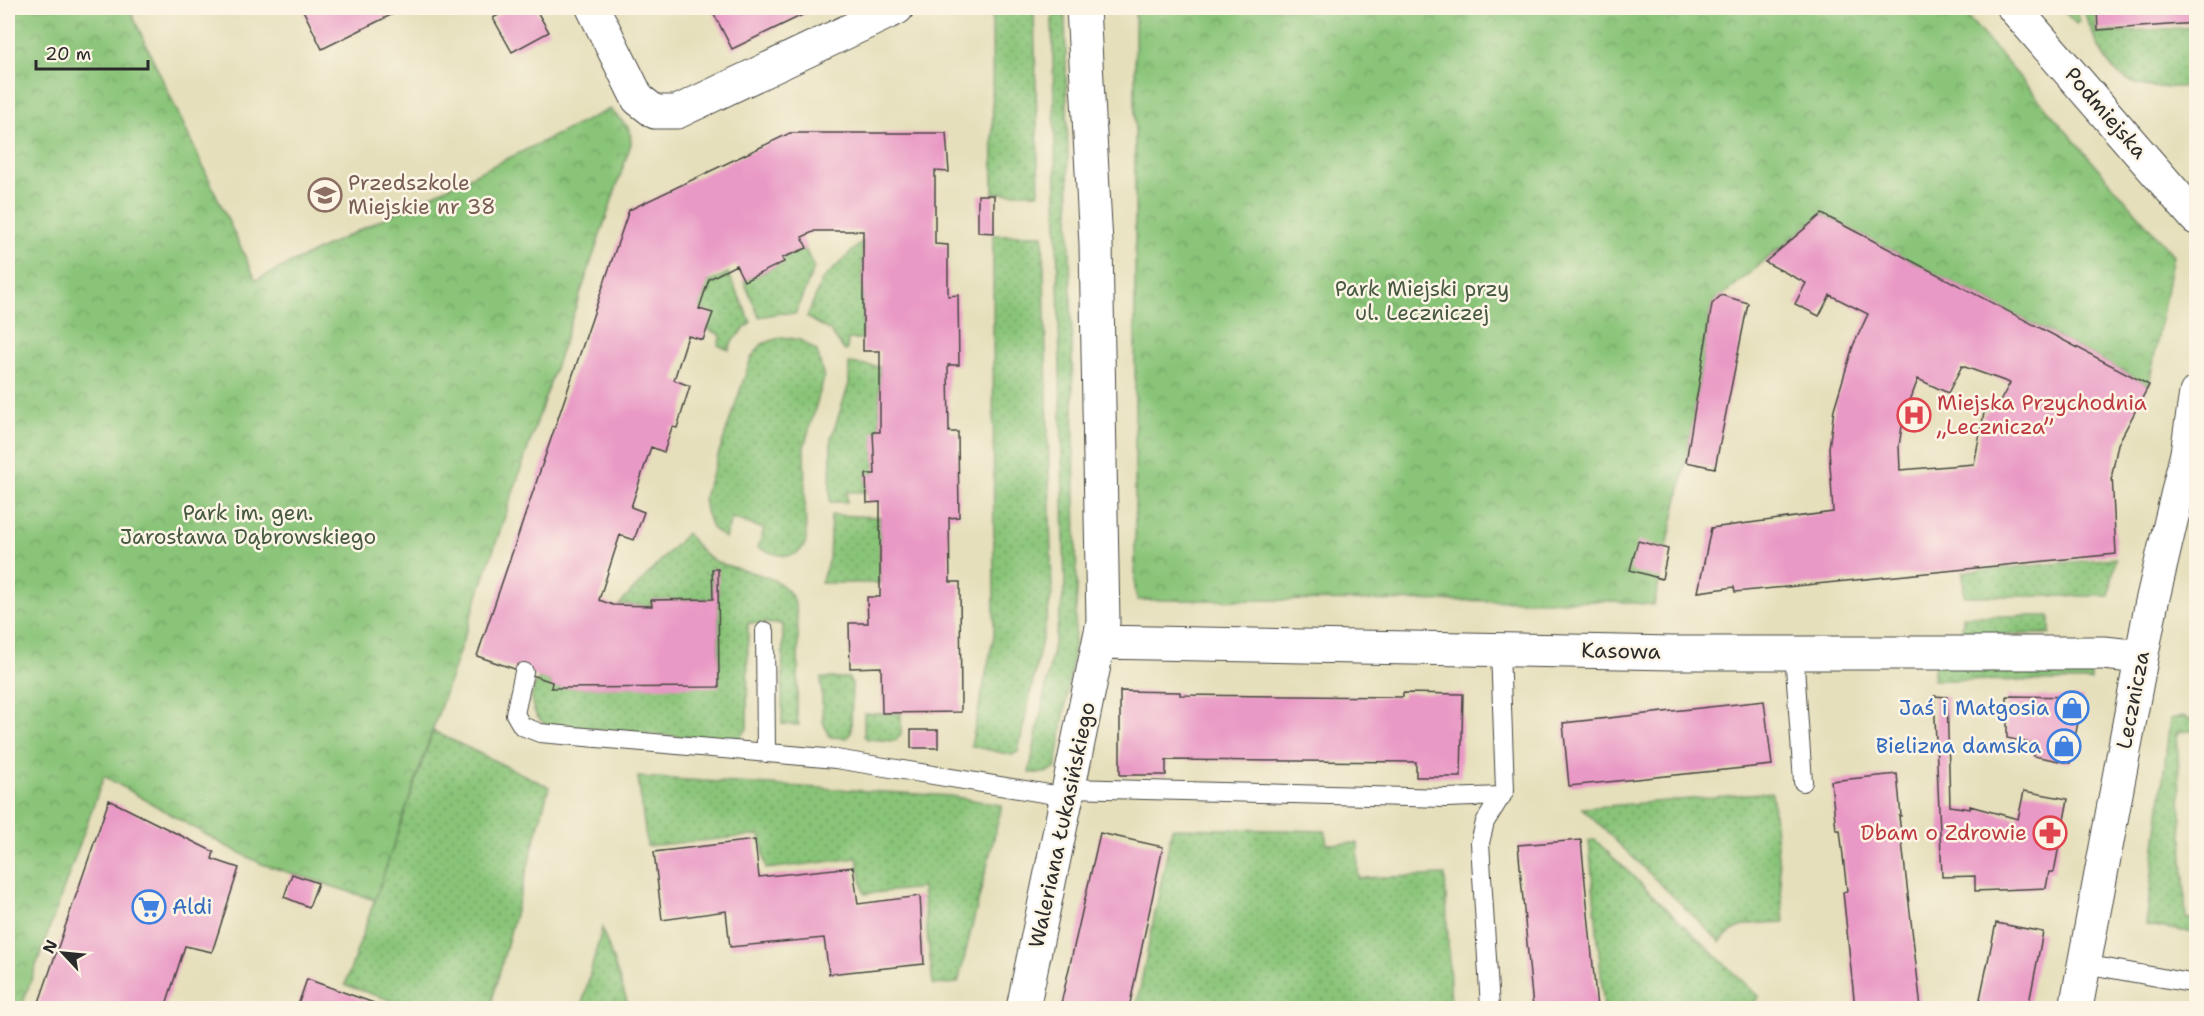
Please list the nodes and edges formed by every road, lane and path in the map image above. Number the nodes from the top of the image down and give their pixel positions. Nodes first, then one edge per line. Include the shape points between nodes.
1 (593, 8) edge
2 (897, 8) edge
3 (1083, 8) edge
4 (2014, 8) edge
5 (2196, 218) edge
6 (2196, 393) edge
7 (2192, 454) edge
8 (765, 631) dead end
9 (1100, 642) junction
10 (1500, 650) junction
11 (1794, 652) junction
12 (2141, 657) junction
13 (524, 672) dead end
14 (766, 753) junction
15 (1803, 783) dead end
16 (1068, 793) junction
17 (1502, 796) junction
18 (2084, 964) junction
19 (2196, 984) edge
20 (1023, 1008) edge
21 (1490, 1008) edge
22 (2076, 1008) edge

1 - 2 street via 638,99 655,112 677,112
3 - 9 street, Waleriana Łukasińskiego via 1095,244 1104,597
4 - 5 street, Podmiejska
6 - 7 street, Lecznicza
7 - 12 street, Lecznicza
8 - 14 lane
9 - 10 street, Kasowa
9 - 16 street, Waleriana Łukasińskiego
10 - 11 street, Kasowa
10 - 17 lane via 1505,786
11 - 12 street, Kasowa via 2104,652
11 - 15 lane
12 - 18 street, Lecznicza
13 - 14 lane via 515,714 522,726 540,733
14 - 16 lane
16 - 17 lane
16 - 20 street, Waleriana Łukasińskiego
17 - 21 lane via 1485,822 1480,843
18 - 19 lane
18 - 22 street, Lecznicza

